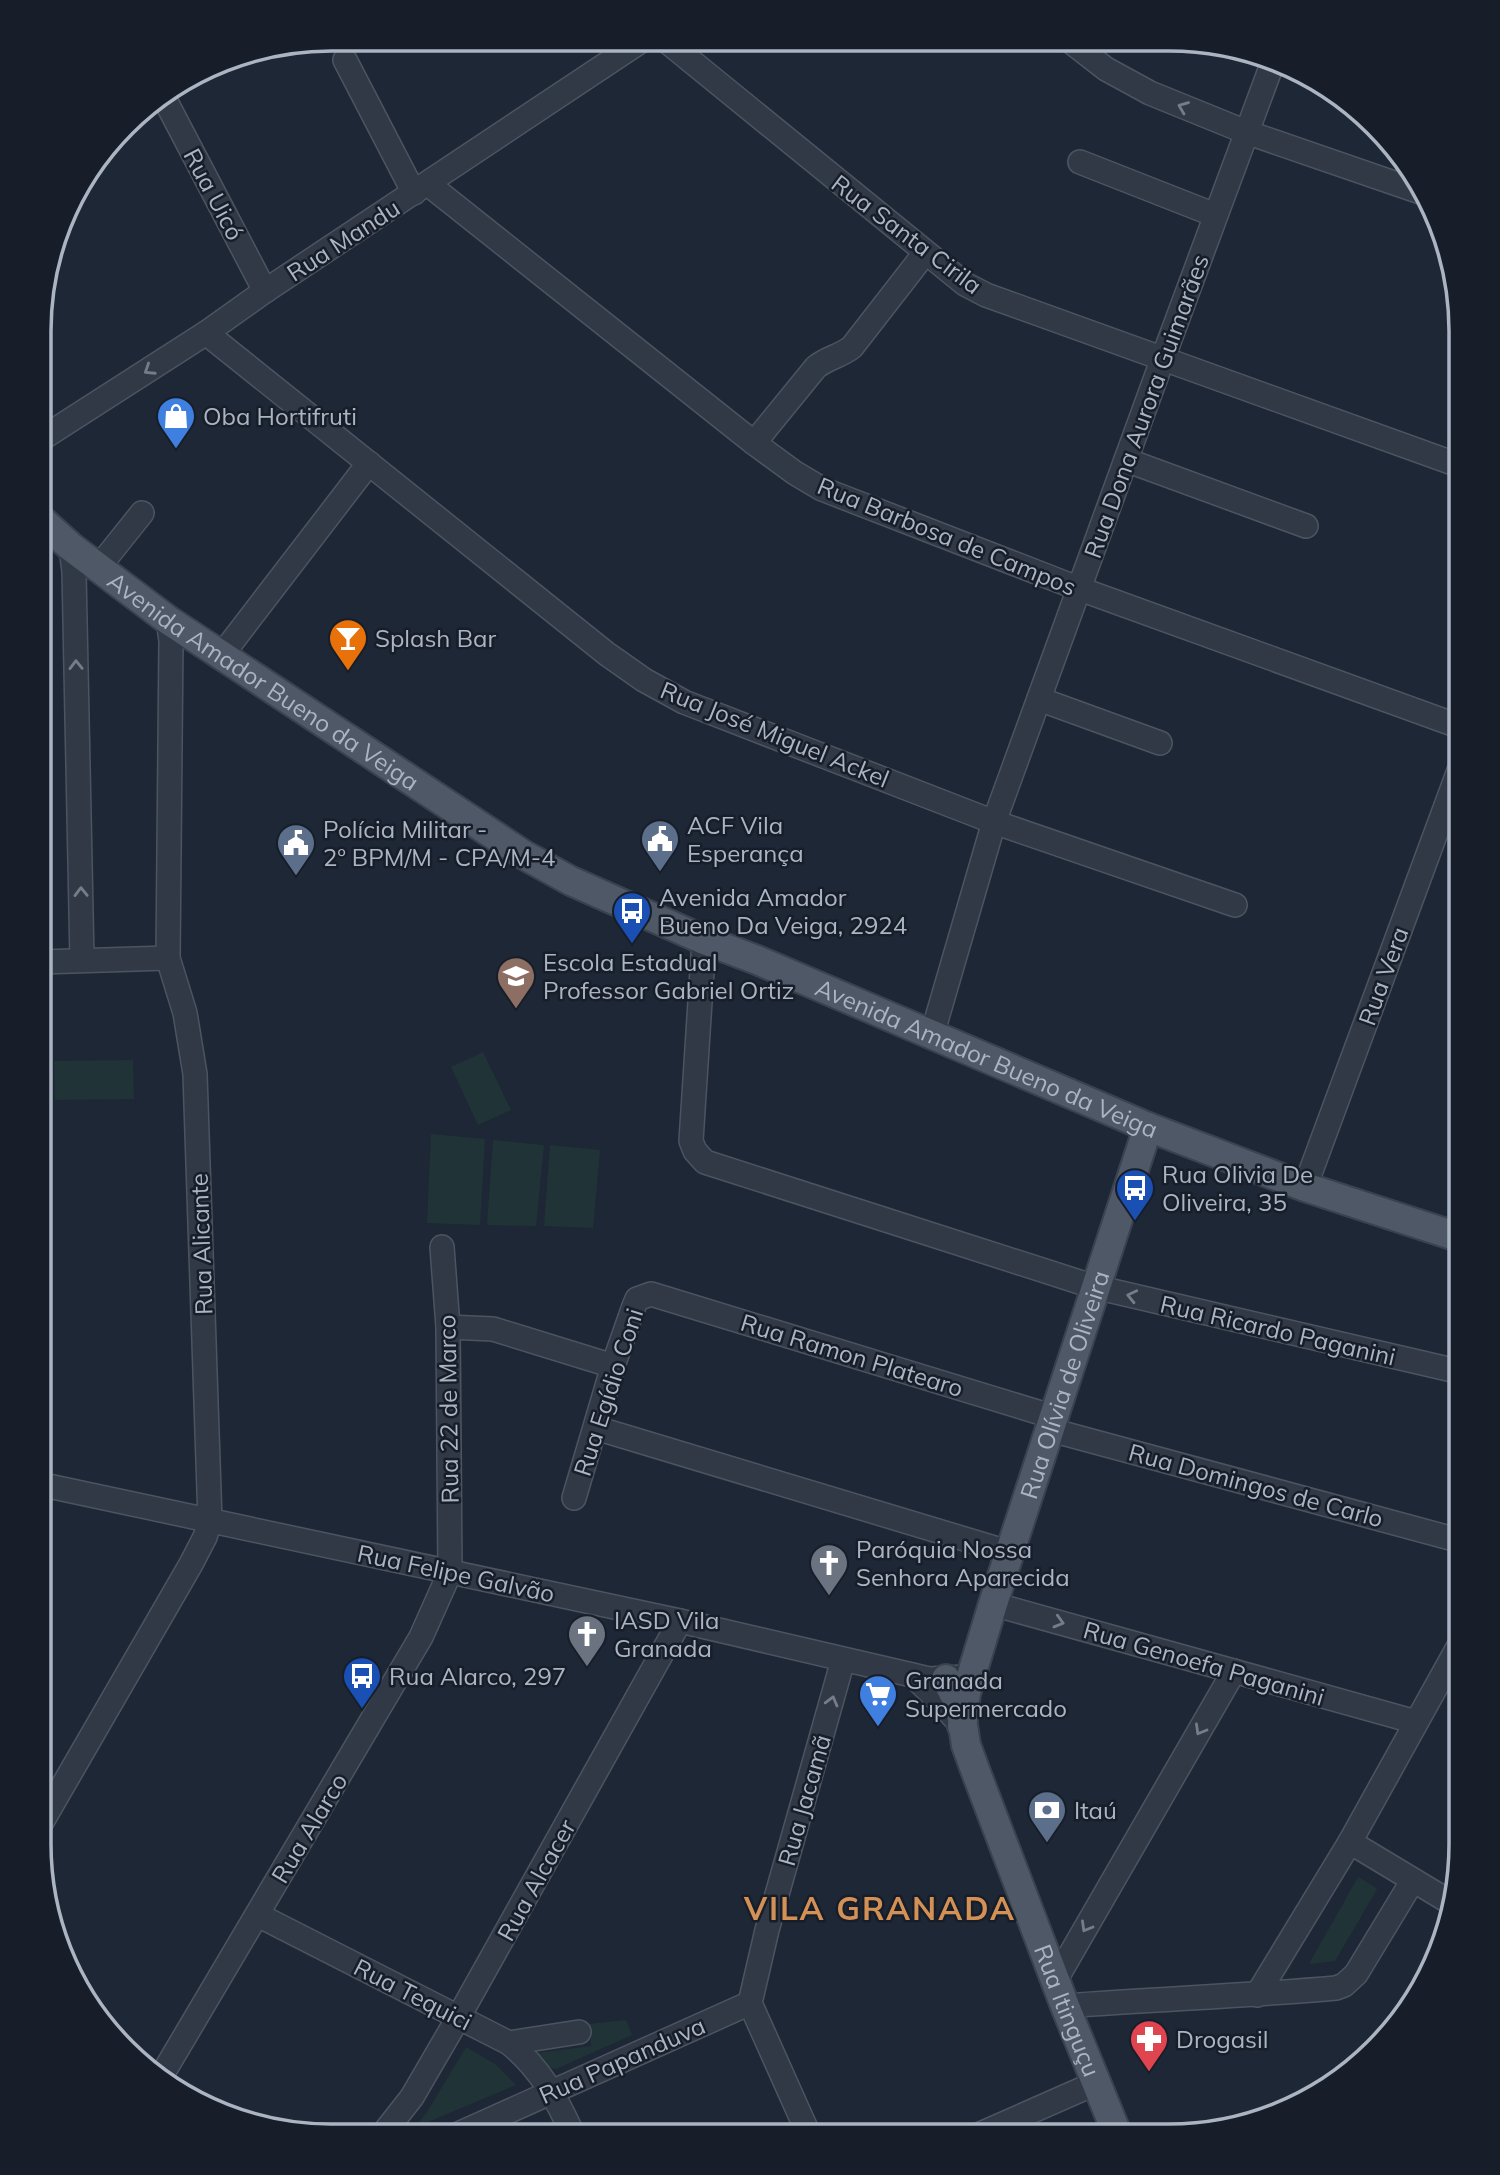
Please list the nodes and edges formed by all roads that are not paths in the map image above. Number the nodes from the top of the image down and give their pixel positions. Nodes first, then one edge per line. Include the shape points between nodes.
1 (627, 51) edge
2 (677, 51) edge
3 (1083, 51) edge
4 (345, 60) dead end
5 (1270, 70) edge
6 (167, 104) edge
7 (1246, 132) junction
8 (1080, 162) dead end
9 (421, 188) junction
10 (1411, 189) edge
11 (1215, 215) junction
12 (925, 253) junction
13 (265, 291) junction
14 (206, 333) junction
15 (1163, 358) junction
16 (51, 433) edge
17 (754, 443) junction
18 (1126, 460) junction
19 (369, 463) junction
20 (1449, 463) edge
21 (142, 513) dead end
22 (1306, 526) dead end
23 (51, 529) edge
24 (71, 547) junction
25 (98, 568) junction
26 (1080, 589) junction
27 (168, 620) junction
28 (221, 656) junction
29 (1039, 699) junction
30 (1449, 723) edge
31 (1160, 743) dead end
32 (1449, 797) edge
33 (994, 822) junction
34 (1235, 905) dead end
35 (704, 940) junction
36 (168, 958) junction
37 (82, 960) junction
38 (51, 961) edge
39 (932, 1035) junction
40 (1148, 1126) junction
41 (1305, 1187) junction
42 (1449, 1234) edge
43 (442, 1247) dead end
44 (1095, 1287) junction
45 (650, 1294) joint
46 (448, 1326) junction
47 (613, 1366) junction
48 (1449, 1369) edge
49 (1052, 1424) junction
50 (596, 1428) junction
51 (51, 1487) edge
52 (574, 1498) dead end
53 (210, 1521) junction
54 (1449, 1538) edge
55 (1011, 1553) junction
56 (450, 1572) junction
57 (993, 1604) junction
58 (680, 1620) junction
59 (843, 1660) junction
60 (1449, 1663) edge
61 (1234, 1671) junction
62 (912, 1675) junction
63 (959, 1676) junction
64 (1416, 1722) junction
65 (962, 1726) junction
66 (51, 1805) edge
67 (1350, 1842) junction
68 (1413, 1880) junction
69 (1444, 1899) edge
70 (258, 1915) junction
71 (1060, 1994) junction
72 (1257, 1995) junction
73 (750, 2003) junction
74 (458, 2018) junction
75 (579, 2032) dead end
76 (509, 2043) junction
77 (165, 2070) edge
78 (1097, 2083) junction
79 (554, 2092) junction
80 (391, 2124) edge
81 (479, 2124) edge
82 (568, 2124) edge
83 (804, 2124) edge
84 (1003, 2124) edge
85 (1113, 2124) edge

1 - 9 street, Rua Mandu
2 - 12 street, Rua Santa Cirila
7 -> 3 street via 1128,83
4 - 9 street
5 - 7 street, Rua Dona Aurora Guimarães
6 - 13 street, Rua Uicó
7 - 10 street
7 - 11 street, Rua Dona Aurora Guimarães
8 - 11 street
9 - 13 street, Rua Mandu
9 - 17 street, Rua Barbosa de Campos
11 - 15 street, Rua Dona Aurora Guimarães
12 - 15 street, Rua Santa Cirila via 986,295
12 - 17 street via 852,347 816,367
13 - 14 street, Rua Mandu
14 -> 16 street, Rua Mandu
14 - 19 street, Rua José Miguel Ackel
15 - 18 street, Rua Dona Aurora Guimarães
15 - 20 street, Rua Santa Cirila
17 - 26 street, Rua Barbosa de Campos via 822,489
18 - 22 street
18 - 26 street, Rua Dona Aurora Guimarães
19 - 28 street
19 - 33 street, Rua José Miguel Ackel via 607,654 654,686 684,702
21 - 25 street
23 - 24 main road, Avenida Amador Bueno da Veiga
24 - 25 main road, Avenida Amador Bueno da Veiga
37 -> 24 street
25 - 27 main road, Avenida Amador Bueno da Veiga
26 - 29 street, Rua Dona Aurora Guimarães
26 - 30 street, Rua Barbosa de Campos
27 - 28 main road, Avenida Amador Bueno da Veiga
27 - 36 street, Rua Alicante
28 - 35 main road, Avenida Amador Bueno da Veiga via 524,855
29 - 31 street
29 - 33 street, Rua Dona Aurora Guimarães
32 - 41 street, Rua Vera
33 - 34 street, Rua José Miguel Ackel
33 - 39 street, Rua Dona Aurora Guimarães
35 - 39 main road, Avenida Amador Bueno da Veiga
35 - 44 street, Rua Ricardo Paganini via 691,1141 699,1157
36 - 37 street
36 - 53 street, Rua Alicante via 185,1013 195,1074
37 - 38 street
39 - 40 main road, Avenida Amador Bueno da Veiga
40 - 41 main road, Avenida Amador Bueno da Veiga
40 - 44 main road, Rua Olívia de Oliveira
41 - 42 main road, Avenida Amador Bueno da Veiga
43 - 46 street, Rua 22 de Marco
48 -> 44 street, Rua Ricardo Paganini
44 - 49 main road, Rua Olívia de Oliveira
45 - 47 street, Rua Egídio Coni via 637,1299
45 - 49 street, Rua Ramon Platearo
46 - 47 street via 493,1328
46 - 56 street, Rua 22 de Marco
47 - 50 street, Rua Egídio Coni
49 - 54 street, Rua Domingos de Carlo
49 - 55 main road, Rua Olívia de Oliveira
50 - 52 street, Rua Egídio Coni
50 - 55 street
51 - 53 street, Rua Felipe Galvão
53 - 56 street, Rua Felipe Galvão
53 - 66 street, Rua Alicante via 191,1564
55 - 57 main road, Rua Olívia de Oliveira
56 - 58 street, Rua Felipe Galvão
56 - 70 street, Rua Alarco via 421,1637
57 -> 61 street, Rua Genoefa Paganini
57 - 63 main road, Rua Olívia de Oliveira
58 - 59 street, Rua Felipe Galvão
58 - 74 street, Rua Alcacer
59 - 62 street, Rua Felipe Galvão
73 -> 59 street, Rua Jacamã
60 - 64 street
61 - 64 street, Rua Genoefa Paganini
61 -> 71 street
62 - 63 street, Rua Felipe Galvão
62 - 65 street
63 - 65 main road, Rua Olívia de Oliveira
64 - 67 street
65 - 71 main road, Rua Itinguçu
67 - 68 street
67 - 72 street
68 - 69 street
68 - 72 street via 1356,1974 1344,1985
70 - 74 street, Rua Tequici
70 - 77 street, Rua Alarco
71 - 72 street
71 - 78 main road, Rua Itinguçu
73 - 79 street, Rua Papanduva
73 - 83 street
74 - 76 street, Rua Tequici
74 - 80 street, Rua Alcacer
75 - 76 street, Rua Papanduva
76 - 79 street, Rua Tequici
78 - 84 street
78 - 85 main road, Rua Itinguçu
79 - 81 street, Rua Papanduva
79 - 82 street, Rua Tequici

